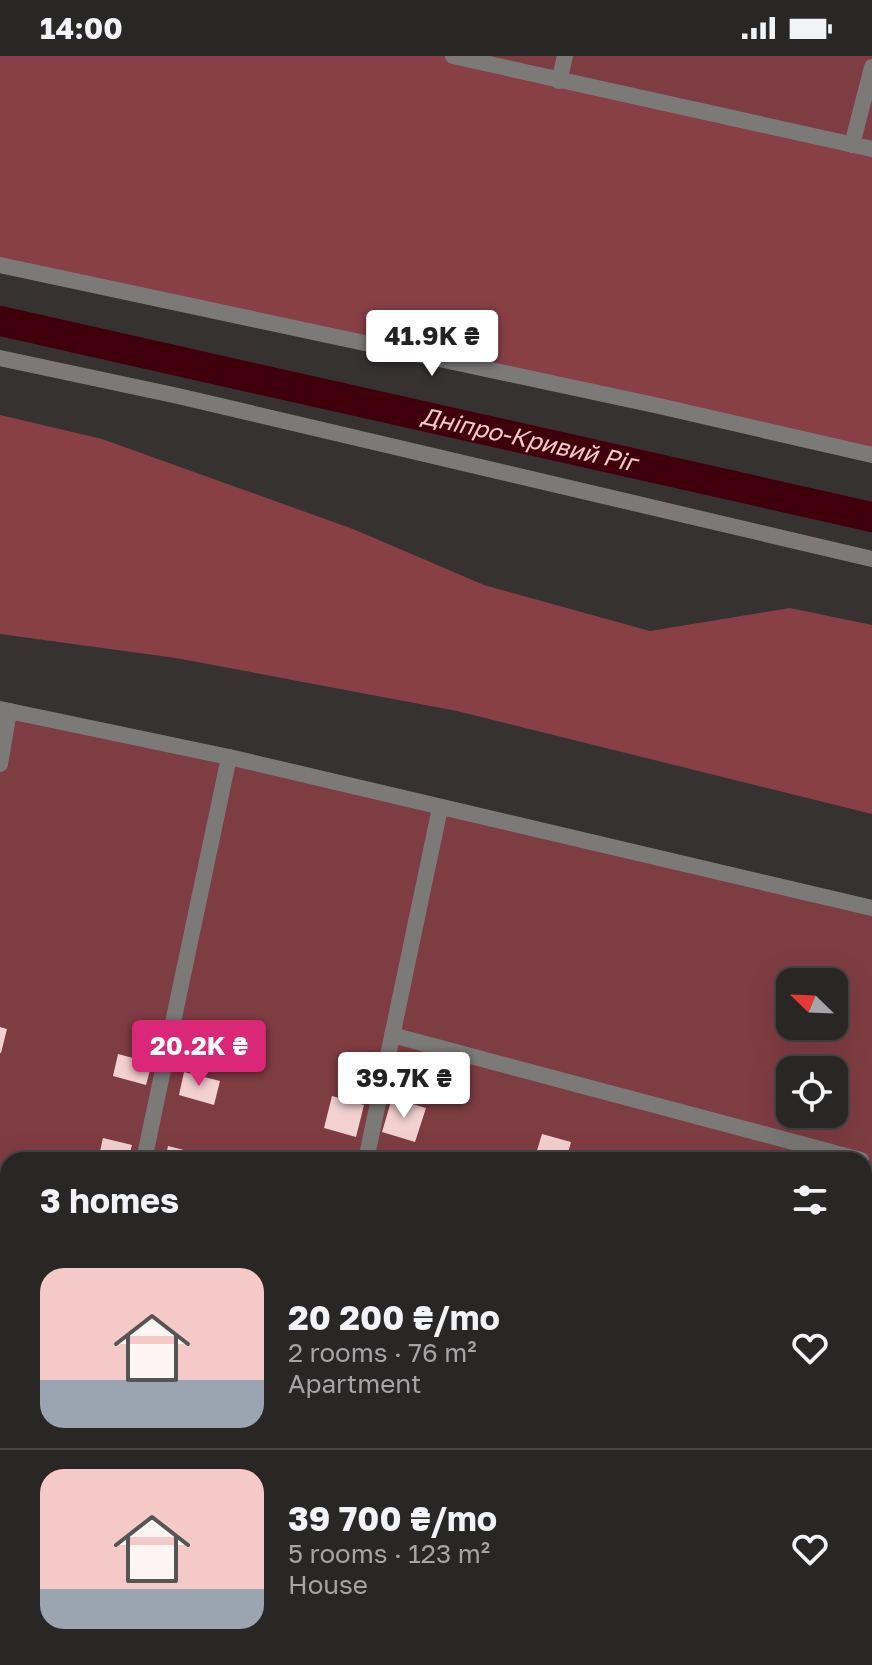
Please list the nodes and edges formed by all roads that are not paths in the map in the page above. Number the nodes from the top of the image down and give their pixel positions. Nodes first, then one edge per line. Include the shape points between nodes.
1 (453, 56) edge
2 (565, 56) edge
3 (872, 67) edge
4 (559, 81) junction
5 (852, 145) junction
6 (872, 149) edge
7 (0, 265) edge
8 (0, 358) edge
9 (872, 455) edge
10 (872, 559) edge
11 (5, 710) edge
12 (229, 757) junction
13 (0, 764) edge
14 (440, 808) junction
15 (872, 908) edge
16 (392, 1035) junction
17 (146, 1152) edge
18 (368, 1152) edge
19 (833, 1152) edge

1 - 4 street
2 - 4 street
3 - 5 street
4 - 5 street
5 - 6 street
7 - 9 street
8 - 10 street
11 - 12 street
11 - 13 street
12 - 14 street
12 - 17 street
14 - 15 street
14 - 16 street
16 - 18 street
16 - 19 street

